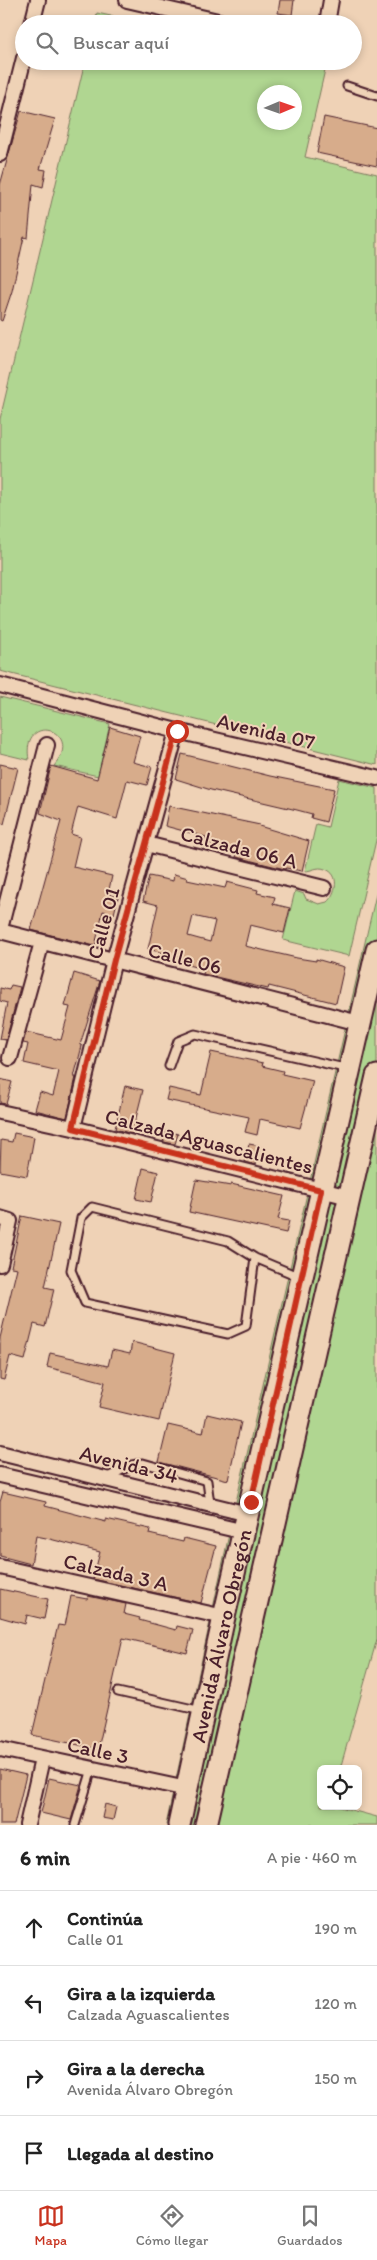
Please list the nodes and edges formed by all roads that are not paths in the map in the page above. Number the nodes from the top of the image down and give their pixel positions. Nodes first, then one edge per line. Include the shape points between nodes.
1 (38, 0) edge
2 (127, 0) edge
3 (331, 0) edge
4 (34, 15) edge
5 (192, 15) edge
6 (328, 15) edge
7 (21, 70) edge
8 (347, 86) dead end
9 (377, 96) edge
10 (0, 154) edge
11 (0, 685) edge
12 (177, 731) junction
13 (47, 745) dead end
14 (377, 778) edge
15 (146, 844) junction
16 (324, 888) dead end
17 (0, 930) edge
18 (42, 942) junction
19 (377, 950) edge
20 (114, 960) junction
21 (360, 1023) junction
22 (10, 1058) dead end
23 (169, 1066) dead end
24 (349, 1069) junction
25 (377, 1076) edge
26 (0, 1112) edge
27 (73, 1128) junction
28 (321, 1190) junction
29 (349, 1197) junction
30 (0, 1218) edge
31 (255, 1258) junction
32 (0, 1264) edge
33 (301, 1277) junction
34 (0, 1453) edge
35 (0, 1475) edge
36 (105, 1479) junction
37 (133, 1486) junction
38 (210, 1504) junction
39 (128, 1505) junction
40 (246, 1523) junction
41 (0, 1566) edge
42 (224, 1617) junction
43 (118, 1692) dead end
44 (205, 1711) junction
45 (0, 1749) edge
46 (195, 1758) junction
47 (42, 1759) junction
48 (220, 1762) junction
49 (92, 1769) junction
50 (188, 1789) junction
51 (26, 1825) edge
52 (75, 1825) edge
53 (179, 1825) edge
54 (206, 1825) edge

1 - 4 street
2 - 5 street
3 - 6 street
7 - 10 street
8 - 9 lane
11 - 12 street, Avenida 07
12 - 14 street, Avenida 07
12 - 15 street, Calle 01
13 - 17 street
15 - 16 street, Calzada 06 A
15 - 20 street, Calle 01
17 - 18 street, Calle 06
18 - 20 street, Calle 06
18 - 22 street
19 - 21 main road, Avenida Álvaro Obregón
20 - 21 street, Calle 06
20 - 27 street, Calle 01
21 - 24 main road, Avenida Álvaro Obregón
23 - 24 lane via 178,1041 195,1034
24 - 28 main road, Avenida Álvaro Obregón
25 - 29 main road, Avenida Álvaro Obregón
26 - 27 street, Calzada Aguascalientes
27 - 28 street, Calzada Aguascalientes
28 - 29 street, Calzada Aguascalientes
28 - 33 main road, Avenida Álvaro Obregón
29 - 48 main road, Avenida Álvaro Obregón
30 - 32 street via 10,1221
31 - 31 lane via 228,1241 92,1206 81,1218 71,1270 85,1303 228,1334 246,1326
31 - 33 lane
33 - 40 main road, Avenida Álvaro Obregón
34 - 36 street, Avenida 34
35 - 39 street, Avenida 34
36 - 37 street, Avenida 34
36 - 38 lane via 143,1463 207,1481
37 - 38 street, Avenida 34
37 - 39 street
38 - 40 street, Avenida 34
39 - 40 street, Avenida 34
40 - 42 main road, Avenida Álvaro Obregón
41 - 42 street, Calzada 3 A
42 - 44 main road, Avenida Álvaro Obregón
43 - 44 lane
44 - 46 main road, Avenida Álvaro Obregón
45 - 47 street, Calle 3
46 - 48 main road
46 - 50 main road, Avenida Álvaro Obregón
47 - 49 street, Calle 3
47 - 51 street
48 - 54 main road, Avenida Álvaro Obregón
49 - 50 street, Calle 3
49 - 52 lane
50 - 53 main road, Avenida Álvaro Obregón

